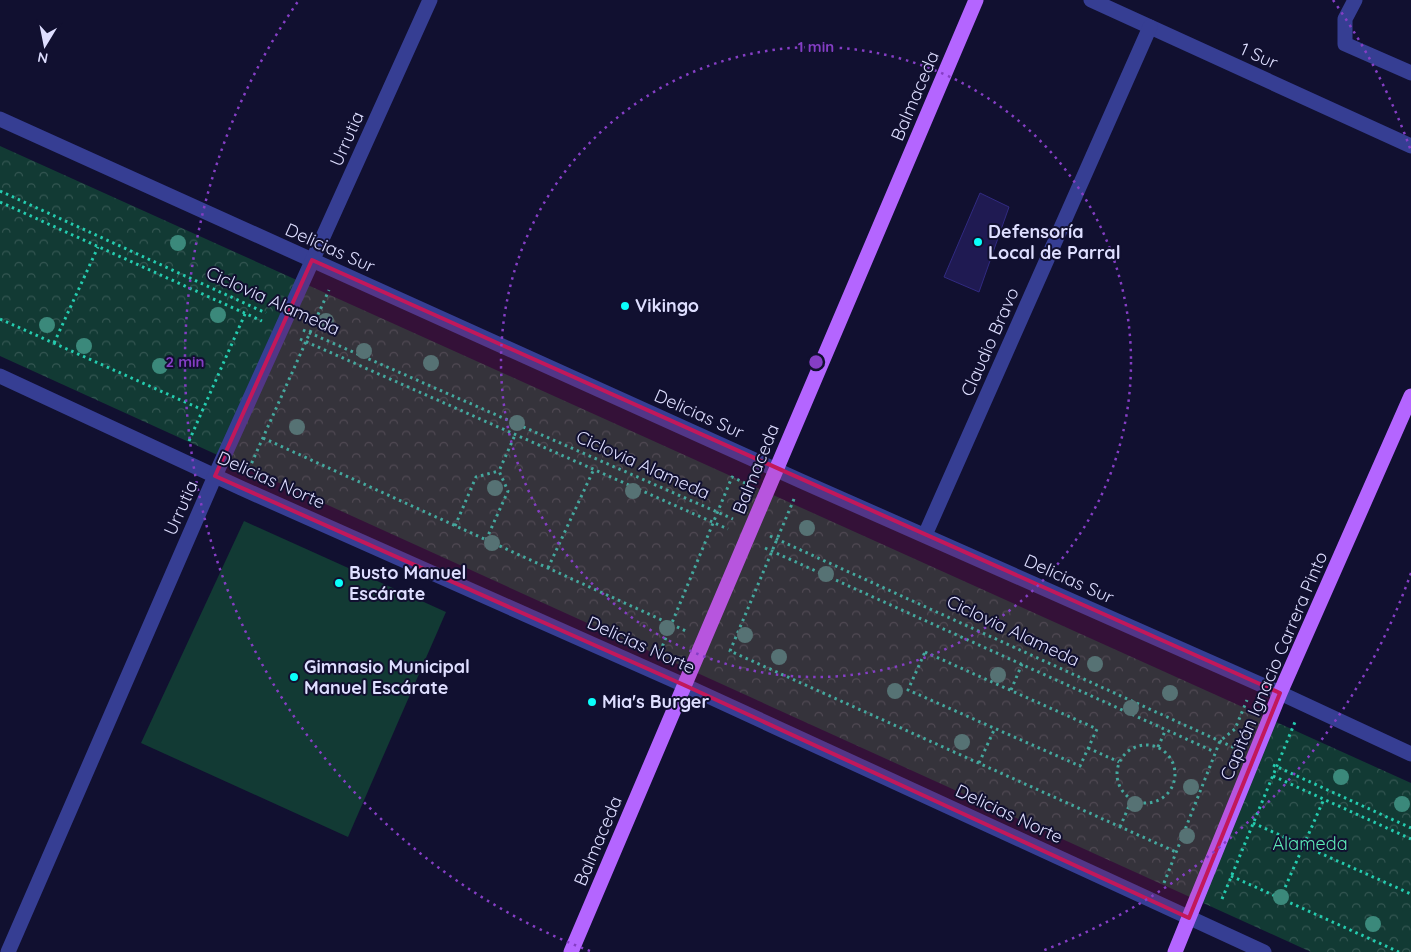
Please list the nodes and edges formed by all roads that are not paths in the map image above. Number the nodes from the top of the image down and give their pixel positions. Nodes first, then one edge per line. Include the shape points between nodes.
1 (430, 0) edge
2 (976, 0) edge
3 (1091, 0) edge
4 (1355, 0) edge
5 (1150, 27) junction
6 (1411, 73) edge
7 (0, 119) edge
8 (1411, 146) edge
9 (312, 260) junction
10 (0, 376) edge
11 (1411, 396) edge
12 (776, 469) junction
13 (215, 476) junction
14 (925, 535) junction
15 (684, 685) junction
16 (1280, 693) junction
17 (1411, 754) edge
18 (1190, 918) junction
19 (8, 952) edge
20 (571, 952) edge
21 (1175, 952) edge
22 (1264, 952) edge

1 - 9 street, Urrutia
2 - 12 main road, Balmaceda
3 - 5 street, 1 Sur
4 - 6 street via 1346,19 1345,44
5 - 8 street, 1 Sur
5 - 14 street, Claudio Bravo
7 - 9 street, Delicias Sur
9 - 12 street, Delicias Sur
9 - 13 street, Urrutia
10 - 13 street, Delicias Norte
11 - 16 main road, Capitán Ignacio Carrera Pinto
12 - 14 street, Delicias Sur
12 - 15 main road, Balmaceda
13 - 15 street, Delicias Norte
13 - 19 street, Urrutia
14 - 16 street, Delicias Sur
15 - 18 street, Delicias Norte
15 - 20 main road, Balmaceda
16 - 17 street, Delicias Sur
16 - 18 main road, Capitán Ignacio Carrera Pinto
18 - 21 main road, Capitán Ignacio Carrera Pinto
18 - 22 street, Delicias Norte

